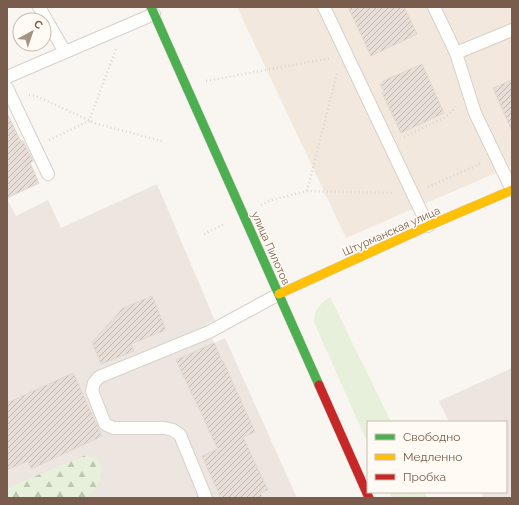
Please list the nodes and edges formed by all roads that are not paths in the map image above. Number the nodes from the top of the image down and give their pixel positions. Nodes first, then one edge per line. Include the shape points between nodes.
1 (39, 7) edge
2 (324, 7) edge
3 (434, 7) edge
4 (153, 10) edge
5 (512, 30) edge
6 (65, 52) junction
7 (456, 53) junction
8 (7, 65) edge
9 (12, 75) edge
10 (8, 90) edge
11 (48, 174) dead end
12 (512, 190) edge
13 (428, 226) junction
14 (279, 294) junction
15 (206, 498) edge
16 (369, 498) edge

1 - 6 lane
2 - 13 lane
3 - 7 lane
4 - 6 lane
4 - 14 street, улица Пилотов
5 - 7 lane
6 - 9 lane
7 - 12 lane via 475,113
8 - 9 lane
10 - 11 lane
12 - 13 street, Штурманская улица
13 - 14 street, Штурманская улица
14 - 15 lane via 209,332 99,376 94,383 92,391 105,424 113,428 165,428 180,435
14 - 16 street, улица Пилотов

